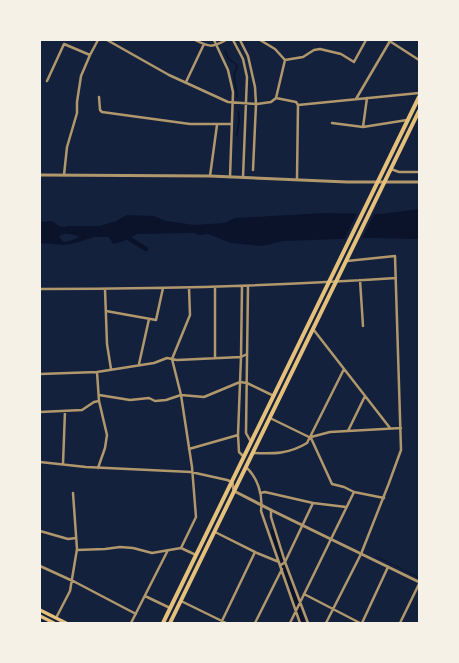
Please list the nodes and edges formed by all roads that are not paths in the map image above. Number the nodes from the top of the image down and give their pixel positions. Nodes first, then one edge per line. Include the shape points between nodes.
1 (98, 40) edge
2 (107, 40) edge
3 (195, 40) edge
4 (214, 40) edge
5 (226, 40) edge
6 (233, 40) edge
7 (240, 40) edge
8 (366, 40) edge
9 (262, 41) edge
10 (389, 41) edge
11 (204, 44) junction
12 (217, 45) junction
13 (90, 55) junction
14 (285, 60) junction
15 (419, 60) edge
16 (47, 81) dead end
17 (186, 82) junction
18 (419, 93) edge
19 (99, 97) dead end
20 (419, 97) edge
21 (276, 98) junction
22 (367, 98) junction
23 (356, 99) junction
24 (233, 103) junction
25 (245, 103) junction
26 (256, 104) junction
27 (298, 105) junction
28 (419, 113) edge
29 (408, 120) junction
30 (332, 123) dead end
31 (232, 124) junction
32 (217, 125) junction
33 (363, 127) junction
34 (391, 169) junction
35 (252, 170) dead end
36 (419, 172) edge
37 (40, 175) edge
38 (64, 175) junction
39 (210, 176) junction
40 (230, 177) junction
41 (243, 177) junction
42 (297, 179) junction
43 (378, 182) junction
44 (384, 182) junction
45 (419, 182) edge
46 (347, 259) junction
47 (396, 278) junction
48 (360, 280) junction
49 (336, 282) junction
50 (329, 283) junction
51 (242, 286) junction
52 (248, 286) junction
53 (215, 287) junction
54 (163, 288) junction
55 (189, 288) junction
56 (40, 289) edge
57 (104, 289) junction
58 (106, 311) junction
59 (148, 319) junction
60 (363, 326) dead end
61 (313, 329) junction
62 (247, 354) junction
63 (241, 357) junction
64 (172, 358) junction
65 (215, 358) junction
66 (139, 364) junction
67 (111, 369) junction
68 (344, 369) junction
69 (97, 372) junction
70 (40, 374) edge
71 (240, 382) junction
72 (247, 382) junction
73 (99, 395) junction
74 (180, 395) junction
75 (274, 396) junction
76 (365, 396) junction
77 (99, 401) junction
78 (65, 411) junction
79 (40, 412) edge
80 (270, 418) junction
81 (390, 428) junction
82 (401, 428) junction
83 (348, 431) junction
84 (238, 435) junction
85 (310, 438) junction
86 (251, 442) junction
87 (189, 449) junction
88 (253, 453) junction
89 (244, 457) junction
90 (40, 462) edge
91 (63, 464) junction
92 (246, 467) junction
93 (98, 468) junction
94 (191, 472) junction
95 (232, 482) junction
96 (234, 491) junction
97 (354, 492) junction
98 (73, 493) dead end
99 (260, 493) junction
100 (384, 498) junction
101 (313, 503) junction
102 (262, 505) junction
103 (346, 507) junction
104 (271, 510) junction
105 (302, 525) junction
106 (40, 531) edge
107 (214, 532) junction
108 (76, 538) junction
109 (330, 539) junction
110 (181, 548) junction
111 (77, 550) junction
112 (168, 550) junction
113 (255, 552) junction
114 (361, 554) junction
115 (196, 555) junction
116 (279, 562) junction
117 (285, 562) junction
118 (40, 566) edge
119 (281, 567) junction
120 (388, 567) junction
121 (73, 581) junction
122 (419, 583) edge
123 (304, 594) junction
124 (145, 596) junction
125 (181, 601) junction
126 (300, 602) junction
127 (170, 608) junction
128 (333, 609) junction
129 (40, 610) edge
130 (296, 611) junction
131 (136, 614) junction
132 (40, 616) edge
133 (56, 618) junction
134 (221, 622) edge
135 (54, 623) edge
136 (66, 623) edge
137 (131, 623) edge
138 (163, 623) edge
139 (170, 623) edge
140 (226, 623) edge
141 (255, 623) edge
142 (290, 623) edge
143 (300, 623) edge
144 (308, 623) edge
145 (326, 623) edge
146 (361, 623) edge
147 (400, 623) edge

1 - 13 street
2 - 17 street
3 - 11 street
4 - 12 street
5 - 12 street
6 - 25 street via 243,59 247,77
7 - 26 street via 248,56
8 - 14 street via 354,62 341,54 320,49 303,57
9 - 14 street via 275,49
10 - 15 street
10 - 23 street
11 - 12 street
11 - 17 street
12 - 24 street via 232,82
13 - 16 street via 64,44
13 - 38 street via 81,76 77,113 67,147
14 - 21 street
17 - 24 street
18 - 22 street
19 - 32 street via 102,112 164,122
20 - 29 highway
21 - 26 street via 271,102
21 - 27 street via 296,102
22 - 23 street
22 - 33 street
23 - 27 street
24 - 25 street
24 - 31 street
25 - 26 street
25 - 41 street
26 - 35 street
27 - 42 street
28 - 34 highway
29 - 33 street
29 - 43 highway
30 - 33 street
31 - 32 street
31 - 40 street
32 - 39 street
34 - 36 street via 399,172
34 - 44 highway
37 - 38 street
38 - 39 street
39 - 40 street
40 - 41 street
41 - 42 street
42 - 43 street
43 - 44 street
43 - 50 highway
44 - 45 street
44 - 46 highway
46 - 47 street via 395,256
46 - 49 highway
47 - 48 street
47 - 82 street
48 - 49 street
48 - 60 street
49 - 50 street
49 - 61 highway
50 - 52 street
50 - 75 highway
51 - 52 street
51 - 53 street
51 - 63 street
52 - 62 street
53 - 55 street
53 - 65 street
54 - 55 street
54 - 57 street
54 - 59 street via 156,320
55 - 64 street via 190,315
56 - 57 street
57 - 58 street
58 - 59 street
58 - 67 street
59 - 66 street
61 - 68 street
61 - 80 highway
62 - 63 street
62 - 72 street
63 - 65 street
63 - 71 street
64 - 65 street
64 - 66 street
64 - 74 street
66 - 67 street
67 - 69 street
68 - 76 street
68 - 85 street
69 - 70 street
69 - 73 street
71 - 72 street
71 - 74 street via 204,397
71 - 84 street
72 - 75 street
72 - 86 street via 246,433
73 - 74 street via 130,400 149,398 156,401
73 - 77 street
74 - 87 street
75 - 86 highway
76 - 81 street
76 - 83 street
77 - 78 street via 82,410
77 - 93 street via 107,435 106,448
78 - 79 street
78 - 91 street
80 - 85 street
80 - 88 highway
81 - 82 street
81 - 83 street
82 - 100 street via 400,455
83 - 85 street via 330,432
84 - 87 street
84 - 89 street via 239,452
85 - 88 street via 307,443 296,449 278,453
85 - 97 street via 332,484
86 - 89 highway
87 - 94 street
88 - 92 highway
89 - 95 highway
90 - 91 street
91 - 93 street
92 - 96 highway
92 - 99 street via 254,475
93 - 94 street
94 - 95 street
94 - 110 street via 196,517
95 - 96 street
95 - 115 highway
96 - 102 street
96 - 107 highway
97 - 100 street
97 - 103 street
98 - 108 street
99 - 101 street
99 - 102 street
100 - 114 street
101 - 103 street
101 - 105 street
102 - 104 street
102 - 116 street via 261,511
103 - 109 street
104 - 105 street
104 - 117 street
105 - 109 street
105 - 117 street
106 - 108 street via 68,539
107 - 113 street
107 - 125 highway
108 - 111 street
109 - 114 street
109 - 123 street
110 - 112 street
110 - 115 street
111 - 112 street via 120,547 141,549 152,554
111 - 121 street
112 - 124 street
113 - 116 street
113 - 134 street
114 - 120 street
114 - 128 street
115 - 127 highway
116 - 119 street
117 - 119 street
117 - 126 street
118 - 121 street
119 - 130 street
119 - 141 street
120 - 122 street
120 - 146 street
121 - 131 street
121 - 133 street
122 - 147 street
123 - 126 street
123 - 128 street
124 - 127 street
124 - 131 street
125 - 134 street
125 - 139 highway
126 - 130 street
126 - 144 street
127 - 138 highway
128 - 145 street
128 - 146 street
129 - 133 main road
130 - 142 street
130 - 143 street
131 - 137 street
132 - 135 main road
133 - 136 main road
134 - 140 street

